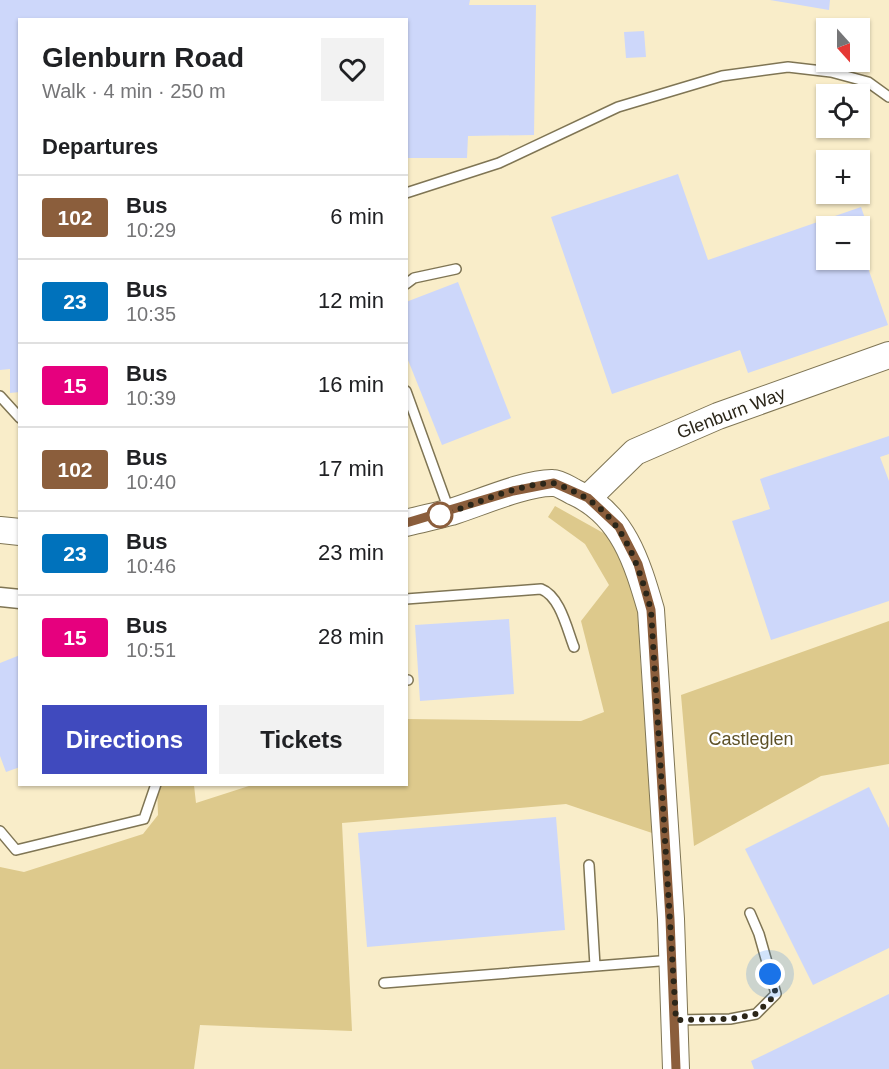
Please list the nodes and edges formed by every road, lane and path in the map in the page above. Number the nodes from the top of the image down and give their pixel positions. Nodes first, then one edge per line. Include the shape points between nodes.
1 (889, 97) edge
2 (408, 192) edge
3 (456, 269) dead end
4 (408, 282) edge
5 (889, 355) edge
6 (0, 396) edge
7 (408, 397) edge
8 (18, 416) edge
9 (588, 498) junction
10 (449, 512) junction
11 (408, 522) edge
12 (0, 530) edge
13 (18, 532) edge
14 (0, 597) edge
15 (18, 599) edge
16 (408, 599) edge
17 (574, 646) dead end
18 (155, 786) edge
19 (0, 831) edge
20 (589, 865) dead end
21 (750, 913) dead end
22 (672, 960) junction
23 (595, 966) junction
24 (384, 983) dead end
25 (676, 1020) junction
26 (676, 1069) edge

1 - 2 lane via 868,82 831,72 788,68 722,76 618,107 499,163
3 - 4 lane
5 - 9 street, Glenburn Way via 718,416 635,452
6 - 8 lane
7 - 10 lane
9 - 10 street via 554,483 513,491
9 - 22 street via 619,527 638,564 651,610
10 - 11 street
12 - 13 street
14 - 15 street
16 - 17 lane via 541,589 554,600
18 - 19 lane via 144,819 16,850
20 - 23 lane
21 - 25 lane via 776,994 756,1014 730,1019
22 - 23 lane
22 - 25 street
23 - 24 lane
25 - 26 street

